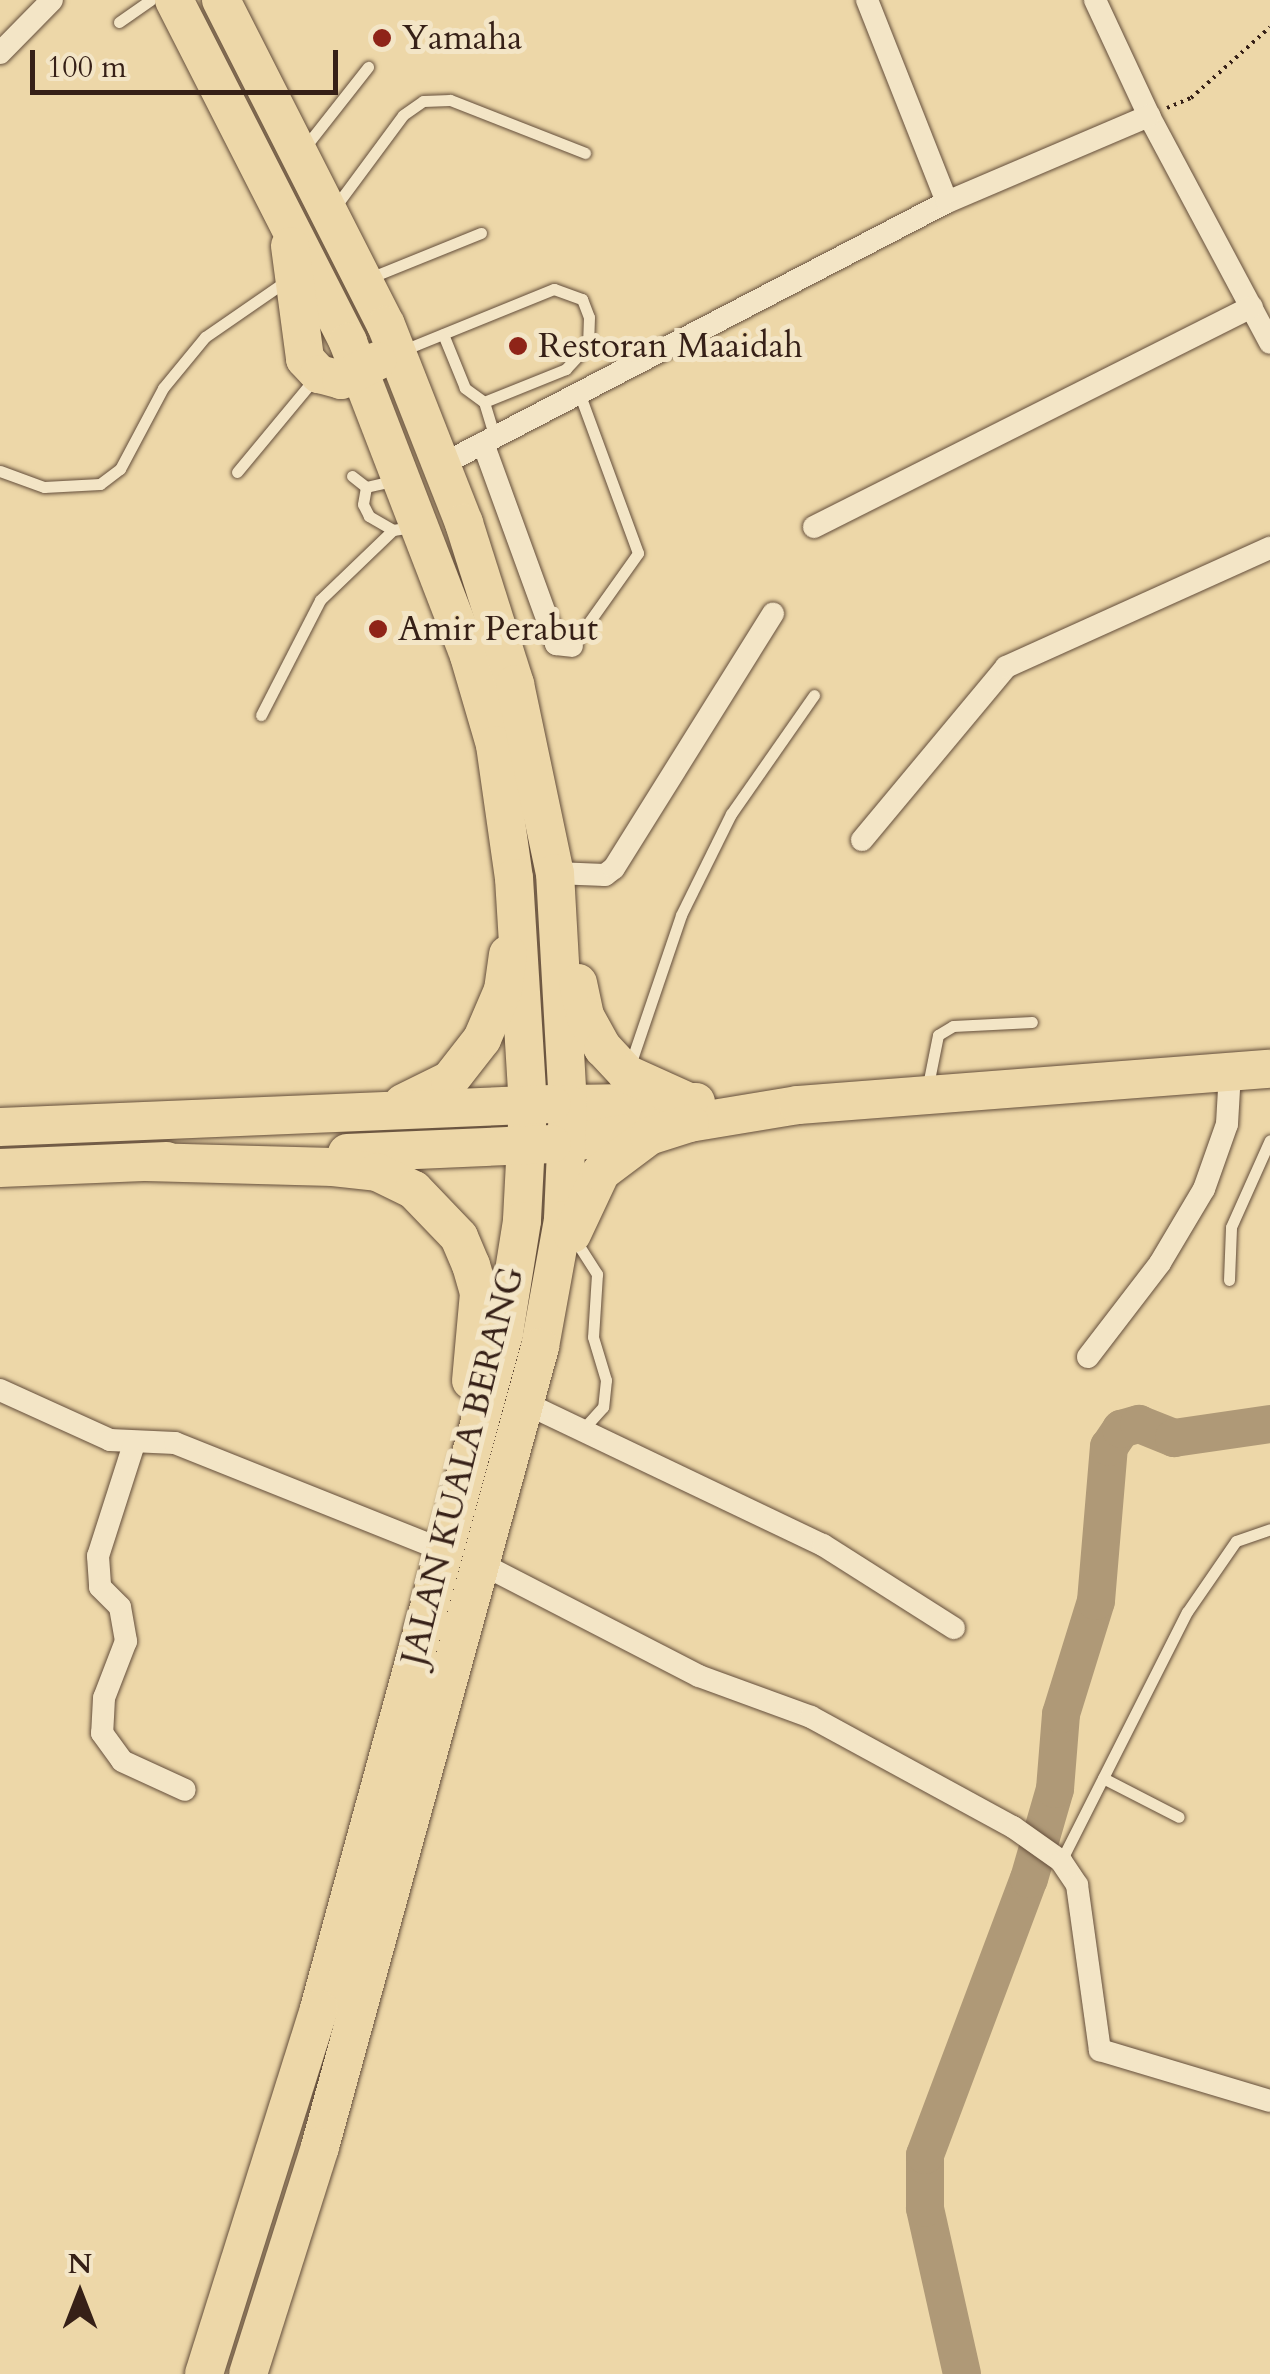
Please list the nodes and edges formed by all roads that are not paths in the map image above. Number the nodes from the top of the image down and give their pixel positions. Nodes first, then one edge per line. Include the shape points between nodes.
1 (52, 0) edge
2 (150, 0) edge
3 (174, 0) edge
4 (220, 0) edge
5 (867, 0) edge
6 (1095, 0) edge
7 (119, 22) dead end
8 (0, 53) edge
9 (368, 67) dead end
10 (1148, 116) junction
11 (586, 153) dead end
12 (299, 154) junction
13 (947, 202) junction
14 (329, 214) junction
15 (288, 225) junction
16 (481, 233) dead end
17 (293, 277) junction
18 (363, 281) junction
19 (1252, 307) junction
20 (443, 334) junction
21 (392, 339) junction
22 (1270, 344) edge
23 (318, 374) junction
24 (361, 374) junction
25 (578, 393) junction
26 (484, 402) junction
27 (488, 440) junction
28 (443, 464) junction
29 (0, 471) edge
30 (237, 472) dead end
31 (352, 476) dead end
32 (404, 479) junction
33 (366, 486) junction
34 (506, 508) junction
35 (464, 523) junction
36 (814, 527) dead end
37 (407, 528) junction
38 (1270, 548) edge
39 (773, 614) dead end
40 (572, 646) joint
41 (814, 695) dead end
42 (261, 715) dead end
43 (862, 840) dead end
44 (555, 873) junction
45 (514, 878) junction
46 (1032, 1022) dead end
47 (1270, 1068) edge
48 (1230, 1072) junction
49 (627, 1074) junction
50 (926, 1095) junction
51 (568, 1104) junction
52 (528, 1105) junction
53 (377, 1111) junction
54 (690, 1112) junction
55 (0, 1127) edge
56 (1270, 1140) edge
57 (568, 1143) junction
58 (527, 1145) junction
59 (146, 1162) junction
60 (0, 1168) edge
61 (572, 1234) junction
62 (1229, 1280) dead end
63 (552, 1298) junction
64 (1088, 1357) dead end
65 (0, 1390) edge
66 (525, 1404) junction
67 (583, 1429) junction
68 (134, 1444) junction
69 (457, 1503) junction
70 (1270, 1529) edge
71 (443, 1550) junction
72 (480, 1562) junction
73 (954, 1628) dead end
74 (1104, 1778) junction
75 (185, 1790) dead end
76 (1179, 1816) dead end
77 (1056, 1857) junction
78 (1270, 2101) edge
79 (204, 2374) edge
80 (248, 2374) edge

1 - 8 street
2 - 7 lane
3 - 15 main road, JALAN KUALA BERANG
4 - 12 main road, JALAN KUALA BERANG
5 - 13 street
6 - 10 street
9 - 12 lane
10 - 13 street
10 - 19 street
11 - 14 lane via 450,100 424,101 403,115
12 - 14 main road, JALAN KUALA BERANG
13 - 25 street
14 - 18 main road, JALAN KUALA BERANG
15 - 17 main road
15 - 24 main road, JALAN KUALA BERANG
16 - 18 lane
17 - 23 main road via 298,340
17 - 29 lane via 231,313 205,337 163,388 120,468 100,484 44,487
18 - 21 main road, JALAN KUALA BERANG
19 - 22 street
19 - 36 street
20 - 21 lane
20 - 26 lane via 465,388
20 - 26 lane via 554,288 582,299 588,345 566,369
21 - 24 main road
21 - 28 main road, JALAN KUALA BERANG
23 - 24 main road via 342,380
23 - 30 lane
24 - 32 main road, JALAN KUALA BERANG
25 - 27 street
25 - 40 lane via 638,553
26 - 27 lane
27 - 28 street
27 - 34 street
28 - 35 main road, JALAN KUALA BERANG
31 - 33 lane
32 - 33 lane
32 - 37 main road, JALAN KUALA BERANG
33 - 37 lane via 369,516
34 - 35 street
34 - 40 street via 556,644
35 - 44 main road, JALAN KUALA BERANG via 534,750
37 - 42 lane via 320,600
37 - 45 main road, JALAN KUALA BERANG via 495,745
38 - 43 street via 1006,667
39 - 44 street via 614,868 605,875
41 - 49 lane via 731,814 682,915
44 - 49 main road via 586,1016
44 - 51 main road, JALAN KUALA BERANG
45 - 52 main road, JALAN KUALA BERANG
45 - 53 main road via 503,990 482,1040 450,1080 425,1097
46 - 50 lane via 953,1026 938,1035
47 - 48 main road
48 - 50 main road
48 - 64 street via 1228,1124 1204,1189 1160,1263
49 - 54 main road
50 - 54 main road
51 - 52 main road
51 - 54 main road
51 - 57 main road, JALAN KUALA BERANG
52 - 53 main road
52 - 58 main road, JALAN KUALA BERANG
53 - 55 main road
54 - 57 main road
54 - 61 main road via 601,1172
56 - 62 lane via 1231,1227
57 - 58 main road
57 - 63 main road, JALAN KUALA BERANG
58 - 59 main road
58 - 69 main road, JALAN KUALA BERANG via 504,1333
59 - 60 main road
59 - 69 main road via 377,1172 435,1206 459,1237 479,1293
61 - 63 main road
61 - 67 lane via 598,1274 593,1337 606,1380 602,1407
63 - 66 main road, JALAN KUALA BERANG
65 - 68 street
66 - 67 street
66 - 72 main road, JALAN KUALA BERANG
67 - 73 street via 823,1545
68 - 71 street via 175,1443
68 - 75 street via 98,1556 100,1587 120,1607 126,1641 104,1698 102,1733 122,1761
69 - 71 main road, JALAN KUALA BERANG
70 - 74 lane via 1236,1542 1187,1612
71 - 79 main road, JALAN KUALA BERANG via 318,2009
72 - 77 street via 699,1676 856,1739
72 - 80 main road, JALAN KUALA BERANG via 320,2147
74 - 76 lane
74 - 77 lane
77 - 78 street via 1078,1886 1100,2050

